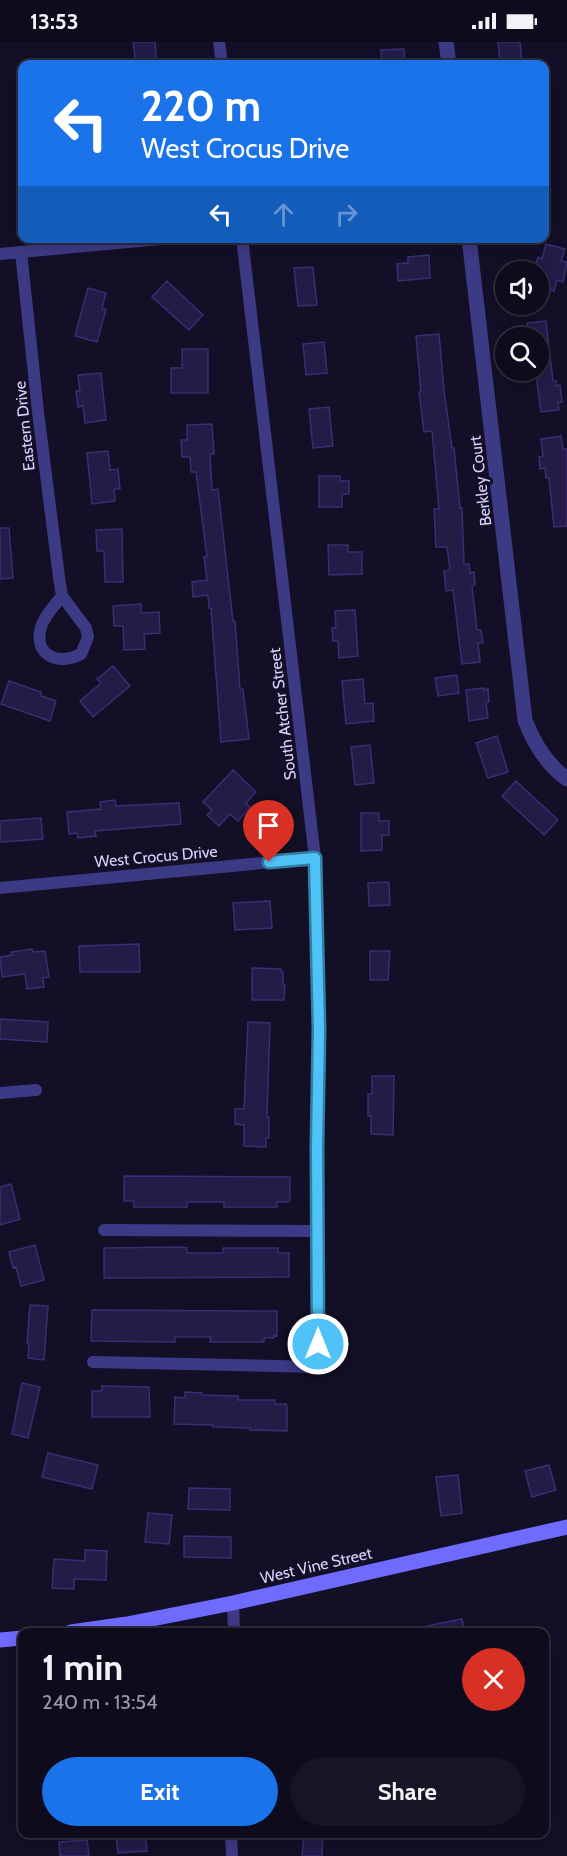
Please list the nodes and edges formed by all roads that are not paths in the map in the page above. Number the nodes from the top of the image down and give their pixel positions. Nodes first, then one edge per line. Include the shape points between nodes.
1 (219, 42) edge
2 (446, 42) edge
3 (221, 60) edge
4 (448, 60) edge
5 (117, 243) edge
6 (243, 243) edge
7 (470, 243) edge
8 (21, 252) junction
9 (0, 254) edge
10 (62, 596) junction
11 (567, 779) edge
12 (315, 858) junction
13 (0, 888) edge
14 (36, 1090) dead end
15 (0, 1093) edge
16 (104, 1230) dead end
17 (318, 1231) junction
18 (93, 1362) dead end
19 (567, 1527) edge
20 (233, 1603) junction
21 (99, 1628) edge
22 (234, 1628) edge
23 (18, 1638) edge
24 (0, 1640) edge
25 (231, 1838) edge
26 (232, 1856) edge

1 - 3 street
2 - 4 street
5 - 8 street
6 - 12 street, South Atcher Street
7 - 11 street, Berkley Court via 525,720 543,757
8 - 9 street
8 - 10 street, Eastern Drive
10 - 10 street, Eastern Drive via 42,624 38,640 48,655 65,660 81,654 88,638 86,628
12 - 13 street, West Crocus Drive
12 - 17 street, South Atcher Street
14 - 15 street
16 - 17 street
17 - 18 street, South Atcher Street via 318,1367
19 - 20 main road, West Vine Street
20 - 21 main road, West Vine Street
20 - 22 street
23 - 24 main road
25 - 26 street

